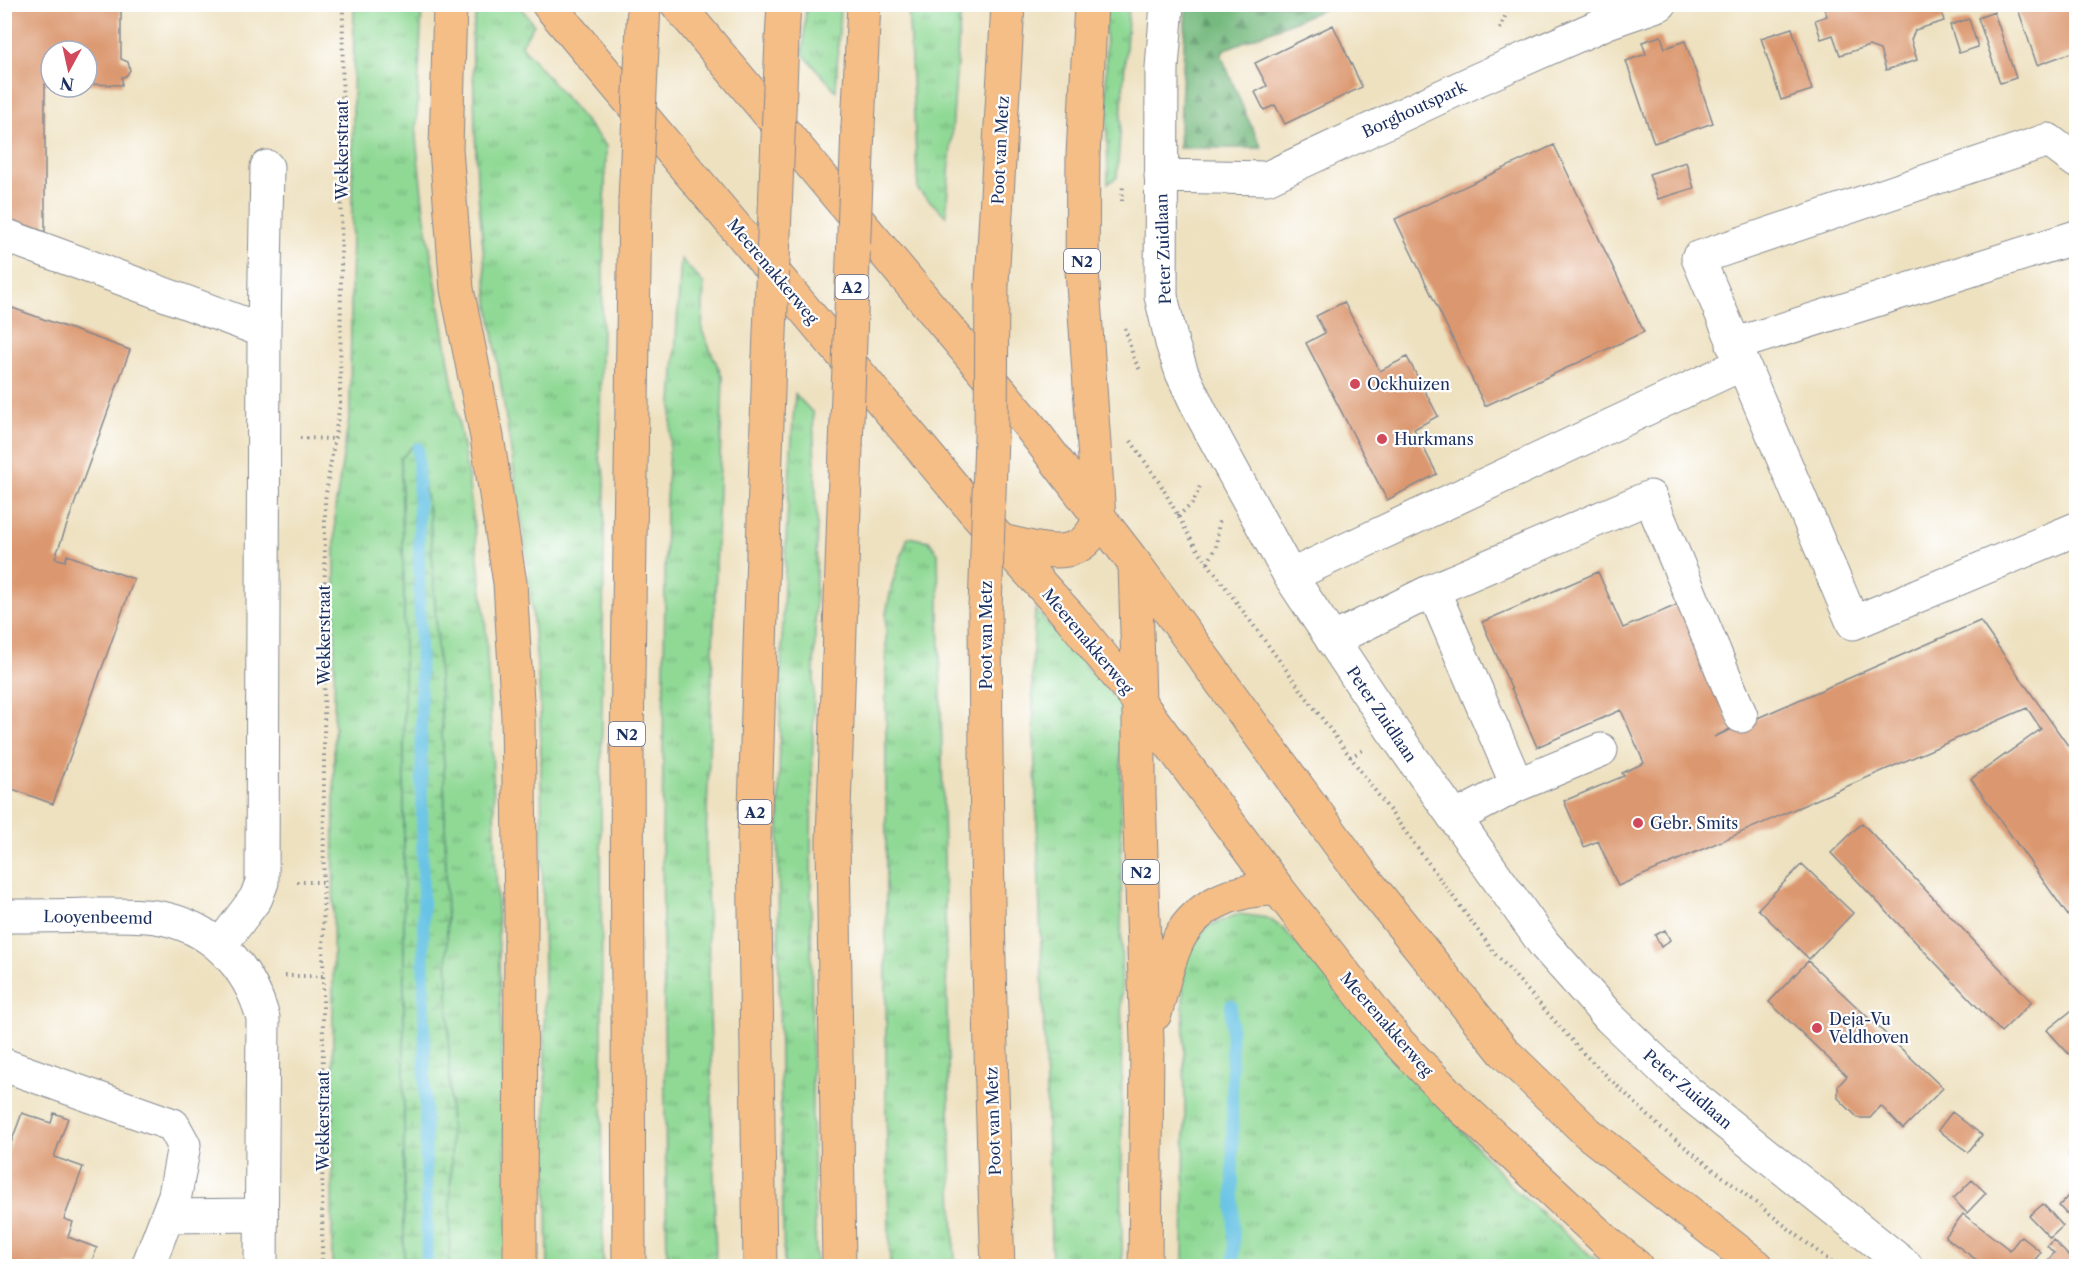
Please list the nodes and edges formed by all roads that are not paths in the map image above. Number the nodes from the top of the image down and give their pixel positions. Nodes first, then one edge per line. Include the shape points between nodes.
1 (450, 4) edge
2 (548, 4) edge
3 (644, 4) edge
4 (677, 4) edge
5 (783, 4) edge
6 (864, 4) edge
7 (1008, 4) edge
8 (1091, 4) edge
9 (1167, 4) edge
10 (1660, 4) edge
11 (2076, 161) edge
12 (267, 167) dead end
13 (1161, 176) junction
14 (4, 235) edge
15 (2076, 237) edge
16 (264, 331) junction
17 (1737, 354) junction
18 (1099, 518) junction
19 (2076, 529) edge
20 (1001, 541) junction
21 (1135, 564) junction
22 (1290, 576) junction
23 (1433, 590) junction
24 (1332, 639) junction
25 (1139, 702) junction
26 (1741, 716) dead end
27 (1601, 750) dead end
28 (1517, 785) junction
29 (1455, 818) junction
30 (1278, 889) junction
31 (4, 916) edge
32 (220, 946) junction
33 (1147, 1042) junction
34 (4, 1065) edge
35 (261, 1215) junction
36 (167, 1216) junction
37 (148, 1266) edge
38 (261, 1266) edge
39 (520, 1266) edge
40 (629, 1266) edge
41 (760, 1266) edge
42 (840, 1266) edge
43 (998, 1266) edge
44 (1145, 1266) edge
45 (1636, 1266) edge
46 (1757, 1266) edge
47 (1906, 1266) edge

1 - 39 main road via 446,149 457,288 487,437 510,583 518,717
2 - 20 main road, Meerenakkerweg
3 - 40 main road, N2, bridge via 635,201 627,746
4 - 18 main road via 1028,424
5 - 41 main road, A2, bridge via 754,841
6 - 42 main road, A2, bridge via 833,841
7 - 43 main road, Poot van Metz, bridge via 992,283 985,609 986,875
8 - 18 main road, N2 via 1082,270
9 - 13 street, Peter Zuidlaan
10 - 13 street, Borghoutspark via 1608,22 1490,74 1268,178
11 - 17 street via 2048,140 1698,258
12 - 16 street
13 - 22 street, Peter Zuidlaan via 1161,296 1172,343 1202,413
14 - 16 street
15 - 17 street
16 - 32 street via 262,882 256,898
17 - 19 street via 1852,623
17 - 22 street
18 - 20 main road via 1079,547 1034,548
18 - 21 main road
20 - 25 main road, Meerenakkerweg via 1071,618
21 - 25 main road
21 - 46 main road via 1364,878 1504,1052 1588,1133
22 - 24 street, Peter Zuidlaan
23 - 24 street
23 - 26 street via 1650,497
23 - 28 street
24 - 29 street, Peter Zuidlaan
25 - 30 main road, Meerenakkerweg
25 - 33 main road, N2
27 - 28 street
28 - 29 street
29 - 47 street, Peter Zuidlaan via 1544,944 1617,1025 1686,1091
30 - 33 main road, N2 via 1236,893 1193,919 1174,947
30 - 45 main road, Meerenakkerweg via 1398,1042 1452,1098
31 - 32 street, Looyenbeemd via 159,918 187,926
32 - 35 street via 253,986 263,1018
33 - 44 main road, N2
34 - 36 street via 173,1125 184,1145
35 - 36 street
35 - 38 street
36 - 37 street

